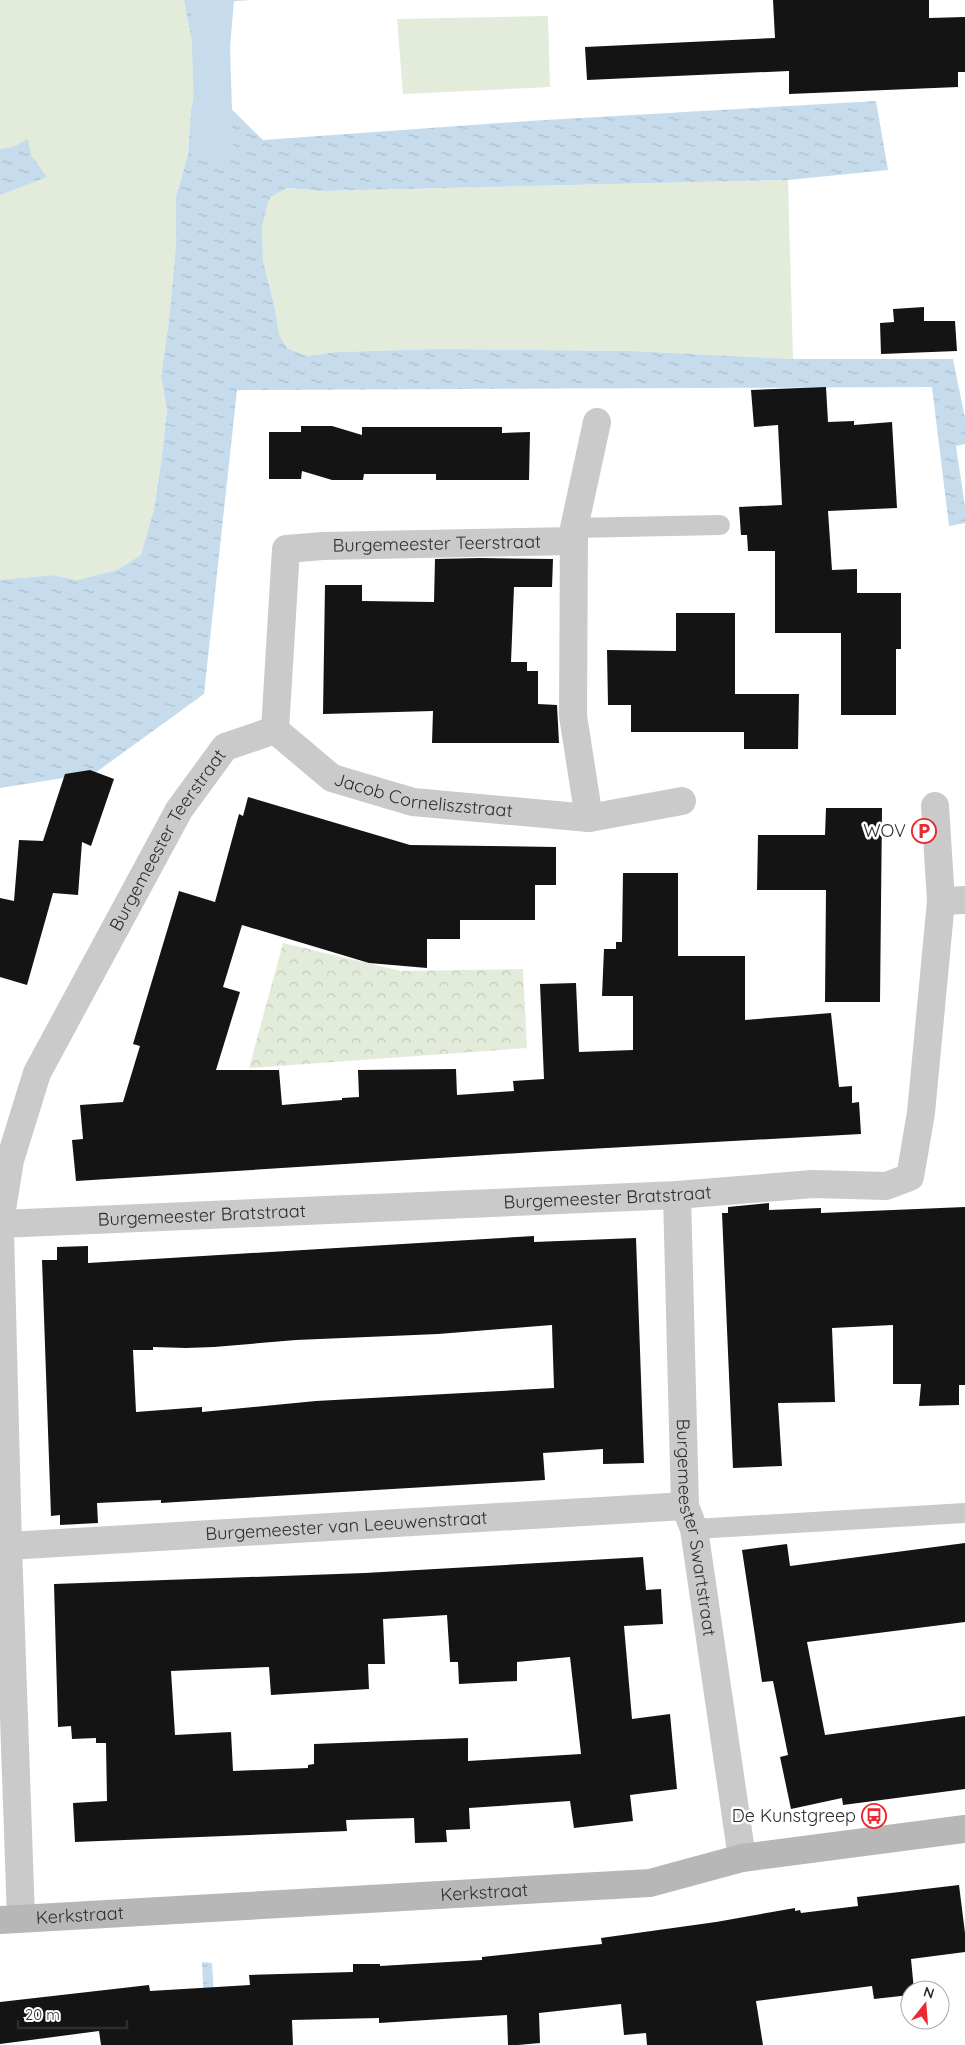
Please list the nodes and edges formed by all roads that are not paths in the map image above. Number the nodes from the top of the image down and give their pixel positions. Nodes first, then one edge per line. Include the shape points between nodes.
1 (597, 422) dead end
2 (720, 525) dead end
3 (574, 535) junction
4 (275, 730) junction
5 (682, 801) dead end
6 (935, 806) dead end
7 (589, 818) junction
8 (953, 901) edge
9 (677, 1195) junction
10 (0, 1223) edge
11 (0, 1231) edge
12 (965, 1513) edge
13 (690, 1518) junction
14 (8, 1546) junction
15 (965, 1829) edge
16 (742, 1858) junction
17 (11, 1919) edge

1 - 3 street
2 - 3 lane
3 - 4 street, Burgemeester Teerstraat via 286,549
3 - 7 street via 573,716
4 - 7 street, Jacob Corneliszstraat via 332,778 413,802
4 - 10 street, Burgemeester Teerstraat via 225,747 179,810 38,1073 10,1160
5 - 7 street, Jacob Corneliszstraat
6 - 8 street
8 - 9 street, Burgemeester Bratstraat via 910,1177 886,1186 813,1184
9 - 10 street, Burgemeester Bratstraat
9 - 13 street, Burgemeester Swartstraat
11 - 14 street
12 - 13 lane
13 - 14 street, Burgemeester van Leeuwenstraat
13 - 16 street, Burgemeester Swartstraat
14 - 17 street
15 - 16 street, Kerkstraat
16 - 17 street, Kerkstraat via 650,1883

